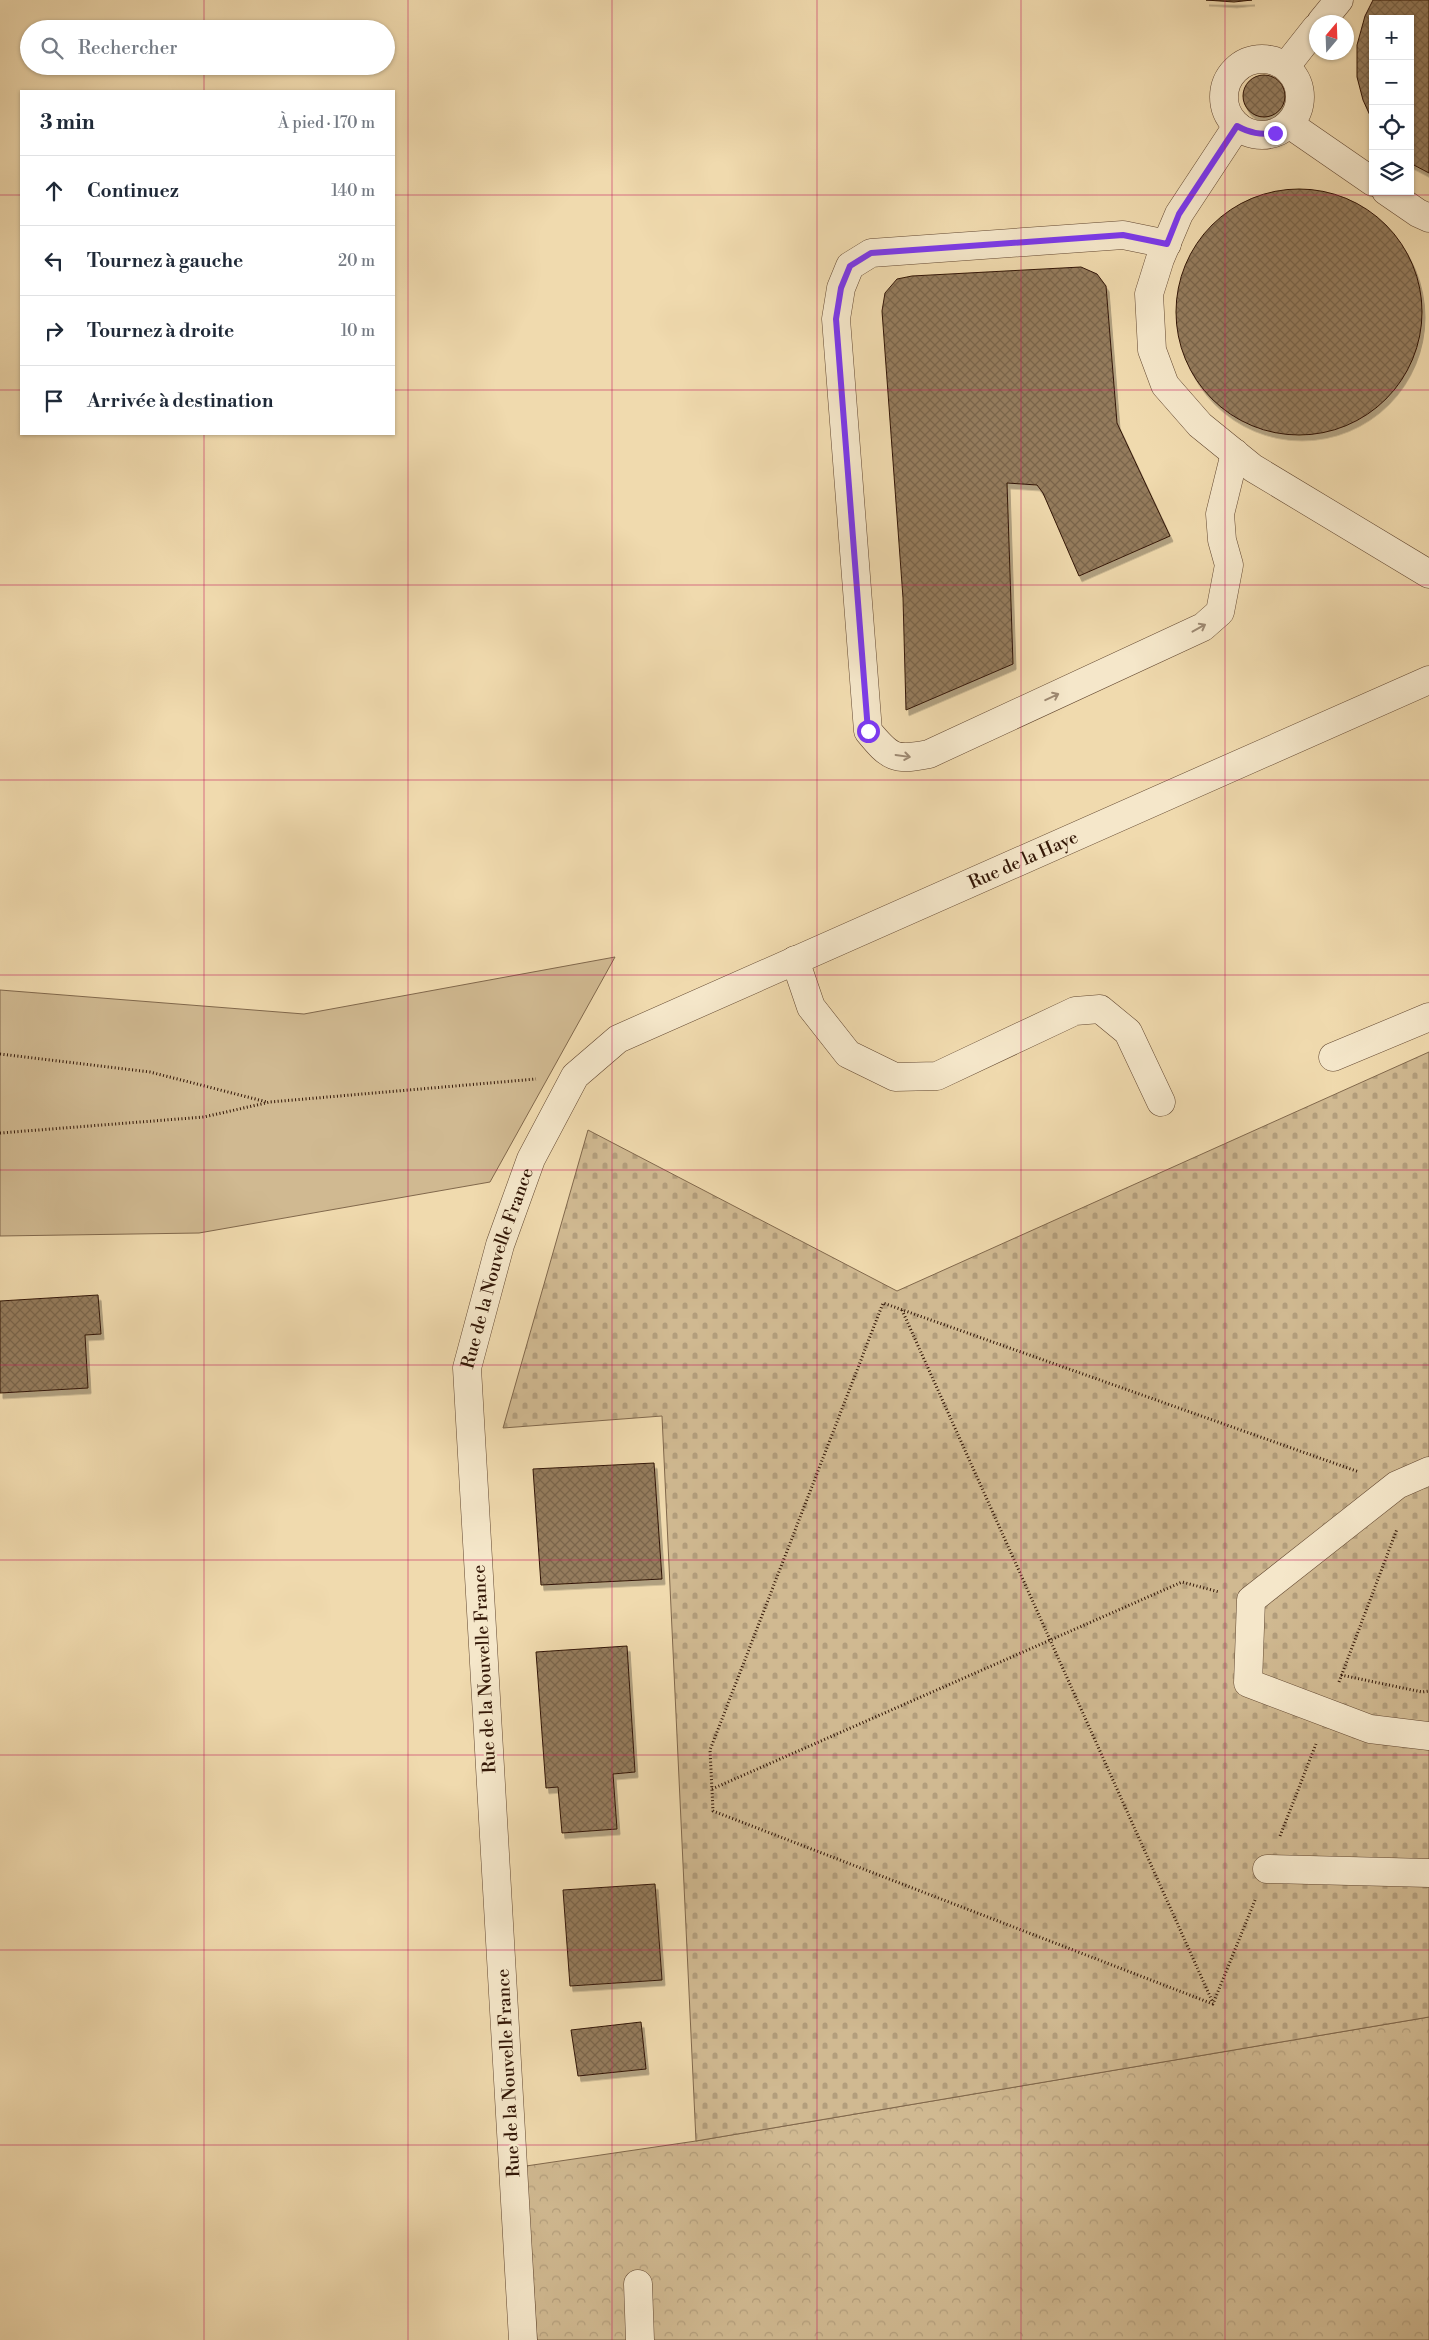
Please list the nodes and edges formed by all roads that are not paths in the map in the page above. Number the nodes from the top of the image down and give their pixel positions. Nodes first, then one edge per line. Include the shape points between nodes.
1 (1339, 0) edge
2 (1327, 15) edge
3 (1309, 37) edge
4 (1286, 66) junction
5 (1289, 124) junction
6 (1237, 126) junction
7 (1369, 179) edge
8 (1392, 195) edge
9 (1429, 218) edge
10 (1167, 244) junction
11 (1235, 453) junction
12 (1429, 574) edge
13 (1429, 680) edge
14 (795, 960) junction
15 (1429, 1017) edge
16 (618, 1039) joint
17 (1333, 1057) dead end
18 (1161, 1102) dead end
19 (1414, 1477) edge
20 (1429, 1736) edge
21 (1267, 1869) road end
22 (1429, 1873) edge
23 (638, 2284) dead end
24 (523, 2340) edge
25 (640, 2340) edge

1 - 2 street
3 - 4 street
4 - 5 street via 1296,79 1301,95 1298,111
4 - 6 street via 1257,58 1242,63 1231,74 1225,87 1224,103
5 - 6 street via 1275,133 1262,135
5 - 7 street
6 - 10 street via 1179,214
8 - 9 street
10 - 11 street via 1149,294 1152,350 1165,385 1200,425
10 -> 11 street via 1123,235 871,253 850,266 841,288 836,319 868,731 885,752 905,759 929,754 1203,627 1220,612 1229,565 1222,540 1220,514
11 - 12 street via 1254,468
13 - 14 street, Rue de la Haye
14 - 16 street, Rue de la Haye
14 - 18 street via 811,1007 848,1054 895,1077 937,1076 1075,1011 1100,1009 1128,1032
15 - 17 street
16 - 24 street, Rue de la Nouvelle France via 575,1076 531,1159 500,1245 467,1368
19 - 20 street via 1251,1600 1248,1682 1370,1730
21 - 22 street
23 - 25 street

